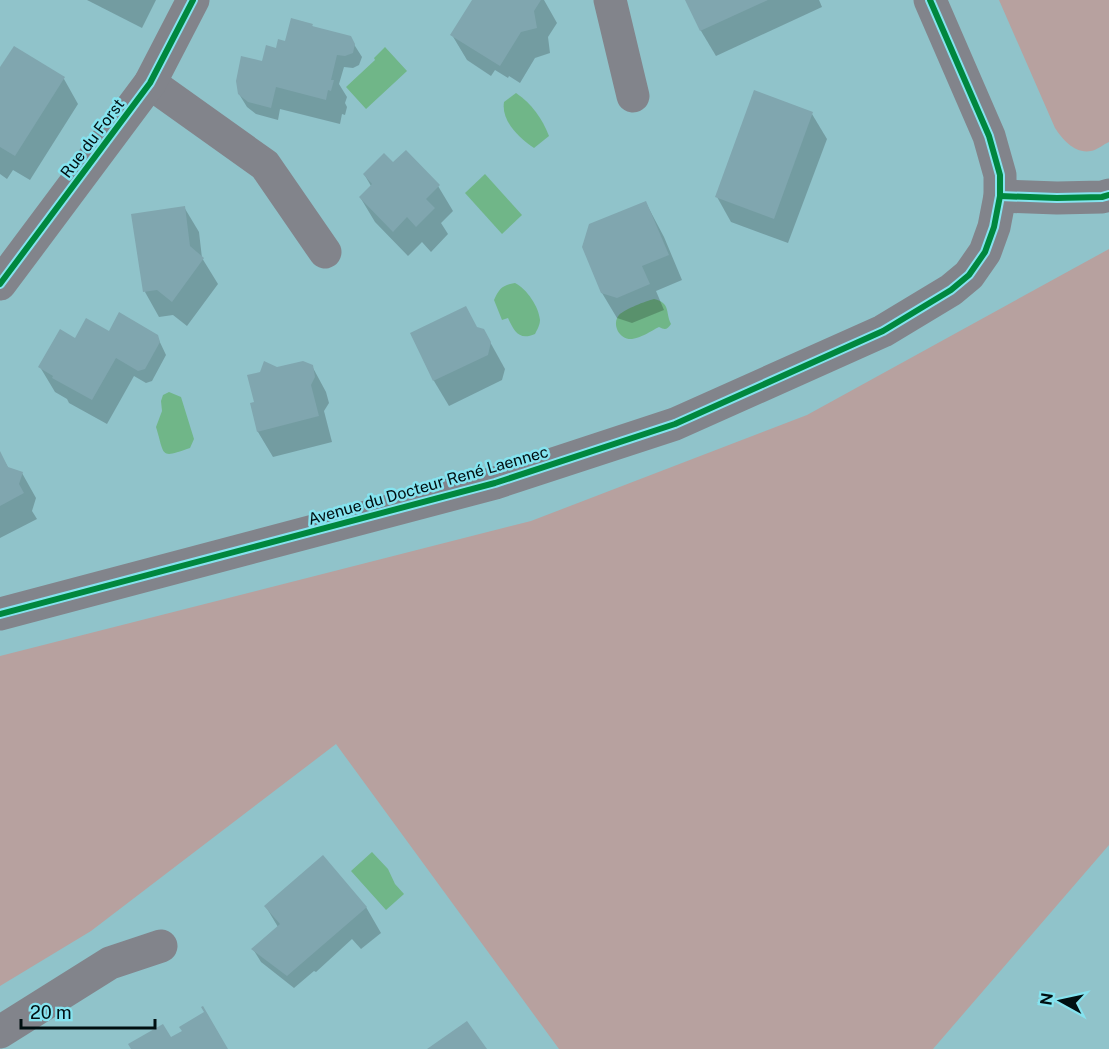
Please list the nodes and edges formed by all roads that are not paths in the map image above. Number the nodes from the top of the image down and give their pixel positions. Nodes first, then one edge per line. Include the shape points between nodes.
1 (193, 0) edge
2 (610, 0) edge
3 (930, 0) edge
4 (150, 83) junction
5 (633, 96) dead end
6 (1109, 195) edge
7 (1000, 196) junction
8 (325, 252) dead end
9 (0, 284) edge
10 (0, 614) edge
11 (160, 946) dead end
12 (0, 1032) edge

1 - 4 street, Rue du Forst
2 - 5 street
3 - 7 street, Avenue du Docteur René Laennec via 989,136 1000,175
4 - 8 street via 265,165
4 - 9 street, Rue du Forst
6 - 7 street
7 - 10 street, Avenue du Docteur René Laennec via 985,252 969,275 951,290 883,332 675,424 495,483
11 - 12 street via 110,963

